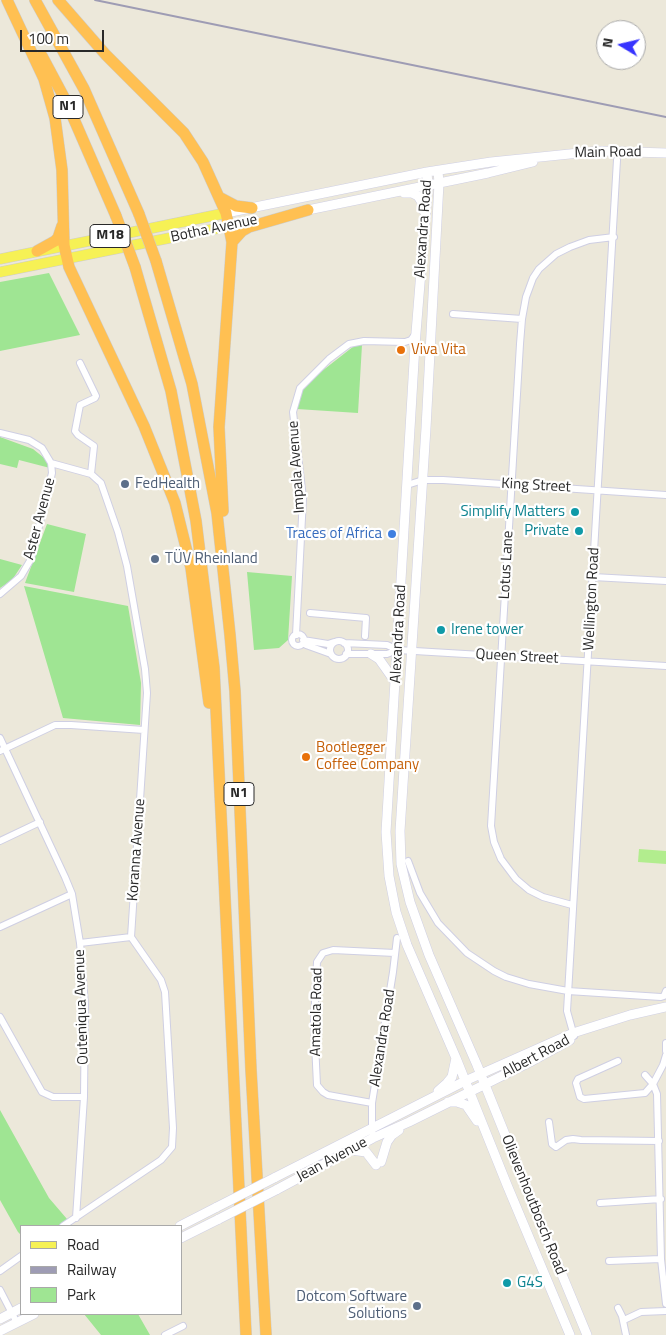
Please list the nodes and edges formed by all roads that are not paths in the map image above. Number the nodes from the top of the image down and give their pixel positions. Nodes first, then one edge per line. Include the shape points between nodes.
1 (58, 0) edge
2 (9, 1) edge
3 (37, 3) edge
4 (666, 153) edge
5 (550, 157) junction
6 (617, 160) dead end
7 (438, 171) junction
8 (427, 172) junction
9 (439, 183) junction
10 (428, 184) junction
11 (380, 196) junction
12 (219, 197) junction
13 (252, 208) junction
14 (308, 210) junction
15 (226, 213) junction
16 (63, 219) junction
17 (229, 226) junction
18 (614, 237) junction
19 (424, 240) junction
20 (232, 242) junction
21 (64, 245) junction
22 (37, 252) junction
23 (435, 254) junction
24 (0, 259) edge
25 (66, 259) junction
26 (0, 272) edge
27 (420, 282) junction
28 (453, 314) dead end
29 (522, 319) junction
30 (416, 333) junction
31 (400, 343) junction
32 (80, 363) dead end
33 (414, 363) junction
34 (0, 433) edge
35 (51, 463) junction
36 (91, 474) junction
37 (422, 480) junction
38 (407, 485) junction
39 (512, 485) junction
40 (598, 490) junction
41 (666, 495) edge
42 (592, 577) junction
43 (666, 581) edge
44 (0, 594) edge
45 (310, 613) dead end
46 (230, 635) junction
47 (296, 635) junction
48 (365, 636) dead end
49 (334, 642) junction
50 (302, 643) junction
51 (344, 643) junction
52 (398, 650) junction
53 (410, 651) junction
54 (331, 654) junction
55 (346, 654) junction
56 (371, 654) junction
57 (501, 657) junction
58 (588, 661) junction
59 (666, 666) edge
60 (396, 683) junction
61 (144, 730) junction
62 (0, 738) edge
63 (2, 750) edge
64 (219, 782) junction
65 (40, 822) junction
66 (0, 840) edge
67 (408, 861) dead end
68 (72, 894) junction
69 (572, 905) junction
70 (0, 927) edge
71 (131, 937) junction
72 (396, 938) dead end
73 (80, 943) junction
74 (395, 953) junction
75 (666, 991) edge
76 (568, 992) junction
77 (666, 1007) edge
78 (1, 1021) edge
79 (574, 1035) junction
80 (666, 1043) edge
81 (666, 1051) edge
82 (666, 1055) edge
83 (456, 1058) junction
84 (618, 1061) dead end
85 (481, 1074) junction
86 (645, 1075) dead end
87 (465, 1081) junction
88 (484, 1084) junction
89 (653, 1084) junction
90 (469, 1091) junction
91 (84, 1097) junction
92 (448, 1102) junction
93 (372, 1103) junction
94 (415, 1106) junction
95 (409, 1122) junction
96 (549, 1122) dead end
97 (372, 1133) junction
98 (659, 1141) junction
99 (350, 1150) junction
100 (499, 1166) junction
101 (660, 1200) junction
102 (600, 1203) dead end
103 (76, 1218) junction
104 (65, 1225) edge
105 (182, 1225) edge
106 (182, 1238) edge
107 (20, 1257) edge
108 (661, 1259) junction
109 (609, 1261) dead end
110 (0, 1271) edge
111 (0, 1290) edge
112 (666, 1304) edge
113 (618, 1308) dead end
114 (666, 1311) edge
115 (16, 1313) edge
116 (32, 1315) edge
117 (0, 1319) edge
118 (624, 1320) junction
119 (17, 1323) junction
120 (183, 1326) dead end
121 (0, 1332) edge
122 (165, 1335) edge
123 (246, 1335) edge
124 (266, 1335) edge
125 (570, 1335) edge
126 (588, 1335) edge
127 (626, 1335) edge

1 - 12 highway via 127,78 184,133 203,162
2 - 16 highway via 44,79 55,118 62,170
2 - 64 highway, N1, bridge via 66,100 116,216 171,391 196,522 214,668
3 - 46 highway, N1, bridge via 84,89 140,214 156,261 194,393 217,513
4 - 5 main road, Main Road / M18 via 599,151
5 - 7 main road, Main Road / M18 via 511,159
5 - 9 main road, Main Road / M18
6 - 18 street, Wellington Road
7 - 8 main road, M18
7 - 9 main road, Alexandra Road
8 - 10 main road, Alexandra Road
8 - 13 main road, Botha Avenue / M18
9 - 10 main road, M18
9 - 23 main road, Alexandra Road
10 - 11 main road, Botha Avenue / M18
10 - 19 main road, Alexandra Road
11 - 14 main road, Botha Avenue / M18
11 - 19 main road via 409,193 418,196 423,204
12 - 13 highway via 236,206
12 - 15 highway
13 - 15 main road, Botha Avenue / M18
14 - 17 main road, Botha Avenue / M18
14 - 20 highway via 249,227
15 - 17 highway
15 - 21 main road, Botha Avenue / M18
16 - 21 highway
16 - 22 highway via 58,238
17 - 20 highway
17 - 25 main road, Botha Avenue / M18
18 - 29 street, Lotus Lane via 582,242 547,262 532,282
18 - 40 street, Wellington Road
19 - 27 main road, Alexandra Road
20 - 46 highway via 219,441 232,602
21 - 22 main road, Botha Avenue / M18
21 - 25 highway
22 - 24 main road, Botha Avenue / M18
23 - 27 main road via 428,257
23 - 37 main road, Alexandra Road
25 - 26 main road, Botha Avenue / M18
25 - 64 highway via 144,426 175,502 191,568
27 - 30 main road, Alexandra Road
28 - 29 street
29 - 39 street, Lotus Lane
30 - 31 street via 411,340
30 - 33 main road, Alexandra Road
31 - 33 street via 408,348
31 - 47 street, Impala Avenue via 364,341 349,344 303,383 298,394 293,412 302,498
32 - 36 street via 96,396 79,407 75,431 94,446
33 - 38 main road, Alexandra Road
34 - 35 street via 33,442 46,452
35 - 36 street
35 - 44 street, Aster Avenue via 52,476 31,559 21,576
36 - 61 street, Koranna Avenue via 103,487 127,566 146,681
37 - 38 street, King Street
37 - 39 street, King Street
37 - 53 main road, Alexandra Road
38 - 52 main road, Alexandra Road
39 - 40 street, King Street
39 - 57 street, Lotus Lane
40 - 41 street, King Street
40 - 42 street, Wellington Road
42 - 43 street
42 - 58 street, Wellington Road
45 - 48 street via 366,618
46 - 124 highway, N1
47 - 50 street via 302,636
47 - 50 street via 292,643 296,646
49 - 50 street
49 - 51 street
49 - 54 street
50 - 54 street
51 - 52 street via 387,645
51 - 55 street
52 - 53 street, Queen Street
52 - 56 street
52 - 60 main road, Alexandra Road
53 - 57 street, Queen Street
53 - 85 main road, Alexandra Road via 401,864 419,929
54 - 55 street via 338,658
55 - 56 street
56 - 60 main road via 379,659
57 - 58 street, Queen Street
57 - 69 street, Lotus Lane via 491,826 494,842 506,867 523,885 543,897
58 - 59 street, Queen Street
58 - 69 street, Wellington Road
60 - 83 main road, Alexandra Road via 386,832 389,876 396,912 408,945
61 - 63 street via 62,724
61 - 71 street, Koranna Avenue
62 - 63 street, Outeniqua Avenue
63 - 65 street, Outeniqua Avenue
64 - 123 highway, N1
65 - 66 street
65 - 68 street, Outeniqua Avenue
67 - 76 street via 430,910 467,953 506,977
68 - 70 street
68 - 73 street, Outeniqua Avenue
69 - 76 street, Wellington Road
71 - 73 street
71 - 103 street via 165,992 172,1147 161,1160
72 - 74 street, Alexandra Road
73 - 91 street, Outeniqua Avenue via 85,983
74 - 93 street, Alexandra Road
74 - 93 street, Amatola Road via 333,950 323,953 318,962 314,1022 316,1082 328,1095
75 - 76 street via 661,997
76 - 79 street, Wellington Road via 567,1014
77 - 79 main road, Albert Road via 623,1017
78 - 91 street via 42,1092 53,1097
79 - 85 main road, Albert Road
79 - 88 main road, Albert Road via 530,1062
80 - 81 street
82 - 89 street
83 - 87 main road, Alexandra Road
83 - 94 main road via 447,1083
84 - 89 street via 578,1079 580,1098 645,1093
85 - 87 main road, Jean Avenue
85 - 88 main road, Olievenhoutbosch Road
86 - 89 street
87 - 90 main road, Olievenhoutbosch Road
87 - 94 main road, Jean Avenue
88 - 90 main road, Jean Avenue
88 - 126 main road, Olievenhoutbosch Road
89 - 98 street via 657,1094
90 - 92 main road, Jean Avenue
90 - 100 main road, Olievenhoutbosch Road
91 - 103 street, Outeniqua Avenue
92 - 95 main road, Jean Avenue
92 - 100 main road via 462,1103 470,1109
93 - 97 street, Alexandra Road
94 - 97 main road, Jean Avenue
95 - 97 main road, Jean Avenue
95 - 99 main road via 390,1138 378,1163 366,1152
96 - 98 street via 554,1146 573,1139
97 - 99 main road, Jean Avenue
97 - 105 main road, Jean Avenue, bridge
98 - 101 street
99 - 106 main road, Jean Avenue, bridge
100 - 125 main road, Olievenhoutbosch Road
101 - 102 street
101 - 108 street
103 - 104 street
107 - 110 street
108 - 109 street
108 - 112 street
111 - 115 street
113 - 118 street
114 - 118 street via 641,1312
115 - 117 main road
115 - 119 street
116 - 119 main road
118 - 127 street
119 - 121 main road
120 - 122 street

